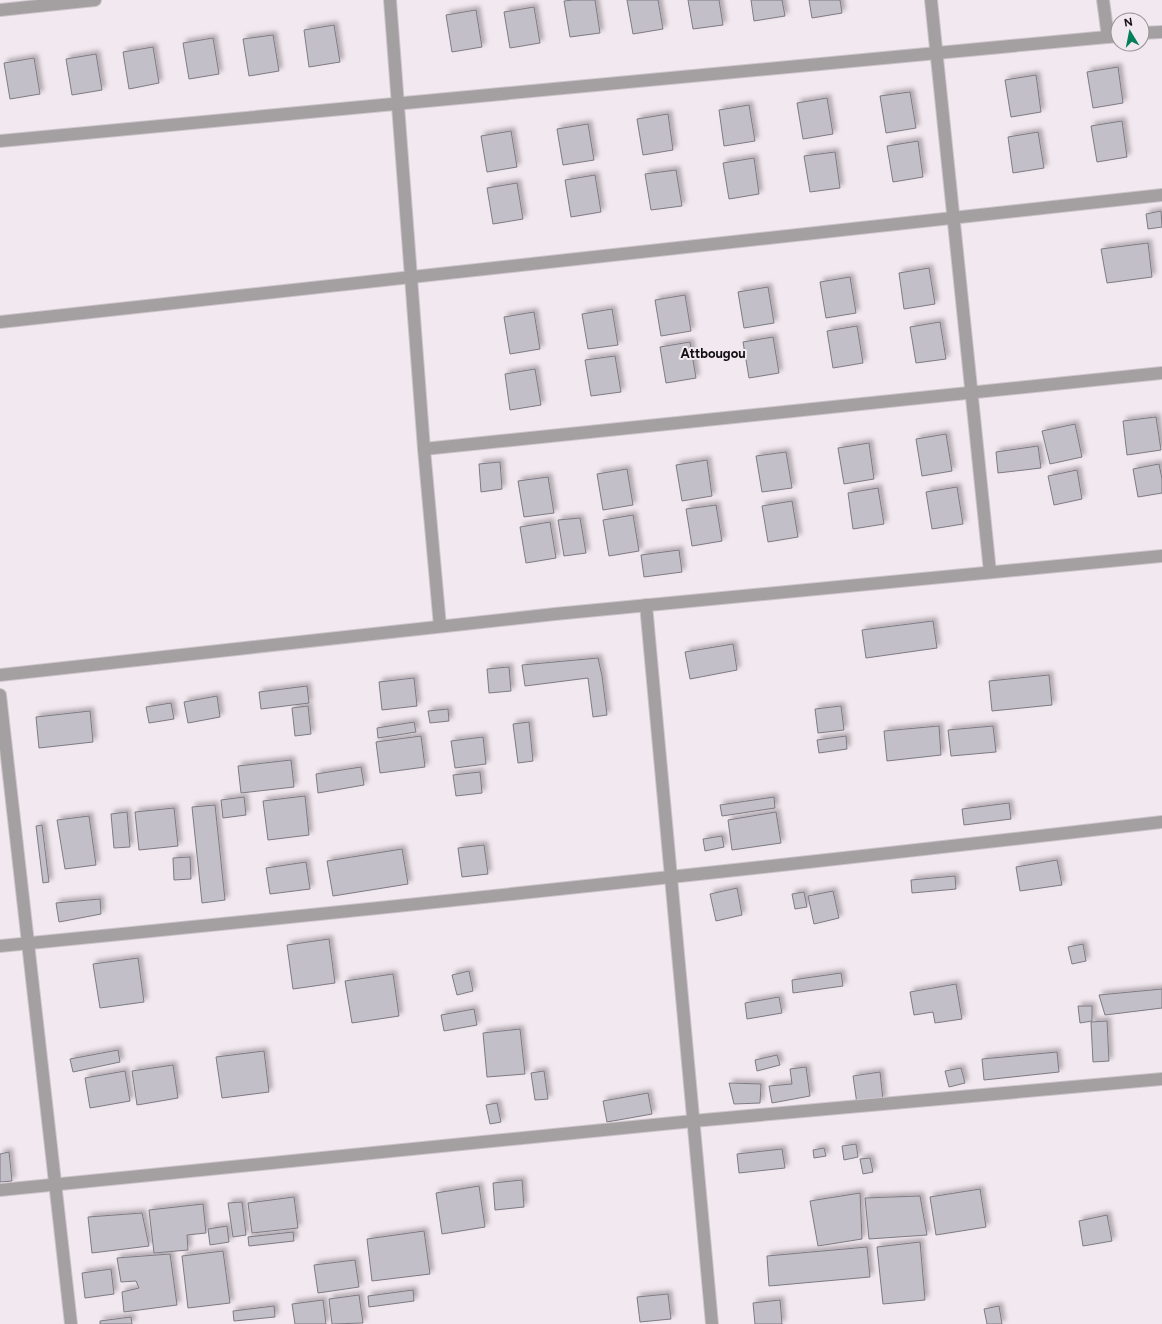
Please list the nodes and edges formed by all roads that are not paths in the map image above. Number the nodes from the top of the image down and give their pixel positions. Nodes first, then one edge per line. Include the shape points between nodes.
1 (95, 0) edge
2 (390, 0) edge
3 (931, 0) edge
4 (1103, 0) edge
5 (0, 10) edge
6 (1110, 25) edge
7 (1162, 32) edge
8 (1150, 33) edge
9 (1110, 36) edge
10 (937, 53) junction
11 (398, 103) junction
12 (0, 141) edge
13 (1162, 195) edge
14 (954, 218) junction
15 (411, 277) junction
16 (0, 322) edge
17 (1162, 373) edge
18 (972, 393) junction
19 (424, 449) junction
20 (1162, 556) edge
21 (990, 572) junction
22 (646, 605) junction
23 (440, 626) junction
24 (0, 675) edge
25 (0, 695) edge
26 (1162, 822) edge
27 (671, 877) junction
28 (28, 943) junction
29 (0, 946) edge
30 (1162, 1079) edge
31 (693, 1121) junction
32 (56, 1184) junction
33 (0, 1190) edge
34 (72, 1324) edge
35 (712, 1324) edge

1 - 5 street
2 - 11 street
3 - 10 street
4 - 6 street
7 - 8 street
9 - 10 street
10 - 11 street
10 - 14 street
11 - 12 street
11 - 15 street
13 - 14 street
14 - 15 street
14 - 18 street
15 - 16 street
15 - 19 street
17 - 18 street
18 - 19 street
18 - 21 street
19 - 23 street
20 - 21 street
21 - 22 street
22 - 23 street
22 - 27 street
23 - 24 street
25 - 28 street
26 - 27 street
27 - 28 street
27 - 31 street
28 - 29 street
28 - 32 street
30 - 31 street
31 - 32 street
31 - 35 street
32 - 33 street
32 - 34 street

